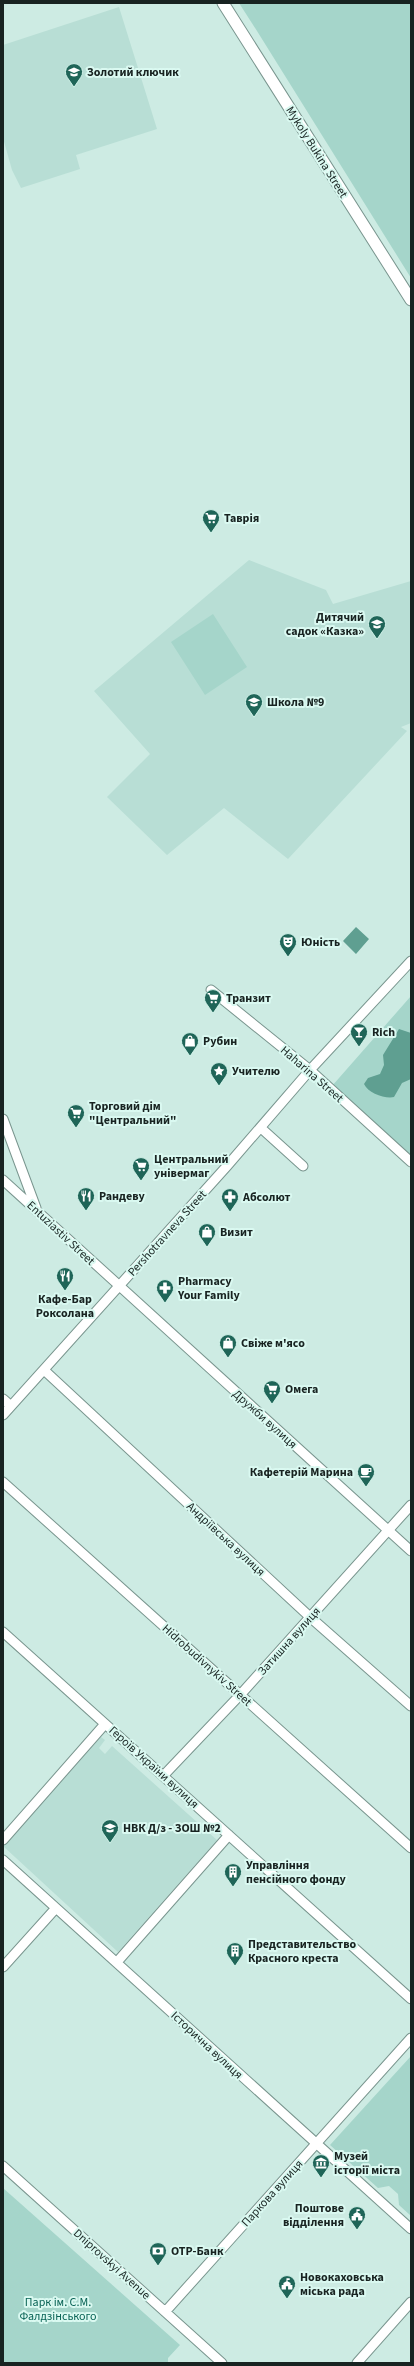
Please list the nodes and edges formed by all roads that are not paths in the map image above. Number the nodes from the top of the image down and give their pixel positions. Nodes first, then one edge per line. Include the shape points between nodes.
1 (223, 3) edge
2 (411, 300) edge
3 (411, 961) edge
4 (211, 990) dead end
5 (310, 1070) junction
6 (3, 1119) edge
7 (261, 1128) junction
8 (411, 1162) edge
9 (303, 1166) dead end
10 (3, 1180) edge
11 (36, 1209) junction
12 (119, 1286) junction
13 (44, 1370) junction
14 (3, 1399) edge
15 (11, 1406) junction
16 (3, 1415) edge
17 (3, 1482) edge
18 (411, 1505) edge
19 (389, 1530) junction
20 (411, 1551) edge
21 (310, 1617) junction
22 (3, 1632) edge
23 (240, 1694) junction
24 (411, 1706) edge
25 (105, 1724) junction
26 (164, 1775) junction
27 (228, 1835) junction
28 (3, 1840) edge
29 (411, 1848) edge
30 (3, 1860) edge
31 (56, 1908) junction
32 (117, 1962) junction
33 (3, 1967) edge
34 (411, 1999) edge
35 (411, 2038) edge
36 (315, 2144) junction
37 (3, 2166) edge
38 (411, 2229) edge
39 (411, 2302) edge
40 (165, 2312) junction
41 (222, 2363) edge
42 (357, 2363) edge

1 - 2 street, Mykoly Bukina Street
3 - 5 street, Pershotravneva Street
4 - 5 street, Haharina Street
5 - 7 street, Pershotravneva Street
5 - 8 street, Haharina Street
6 - 11 street
7 - 9 street
7 - 12 street, Pershotravneva Street
10 - 11 street, Entuziastiv Street
11 - 12 street, Entuziastiv Street
12 - 13 street, Pershotravneva Street
12 - 19 street, Дружби вулиця
13 - 15 street, Pershotravneva Street
13 - 21 street, Андріївська вулиця
14 - 15 street
15 - 16 street, Pershotravneva Street
17 - 23 street, Hidrobudivnykiv Street
18 - 19 street, Затишна вулиця
19 - 20 street, Дружби вулиця
19 - 21 street, Затишна вулиця
21 - 23 street, Затишна вулиця
21 - 24 street, Андріївська вулиця
22 - 25 street, Героїв України вулиця
23 - 26 street, Затишна вулиця
23 - 29 street, Hidrobudivnykiv Street
25 - 26 street, Героїв України вулиця
25 - 28 street
26 - 27 street, Героїв України вулиця
27 - 32 street
27 - 34 street, Героїв України вулиця
30 - 31 street, Історична вулиця
31 - 32 street, Історична вулиця
31 - 33 street
32 - 36 street, Історична вулиця
35 - 36 street, Паркова вулиця
36 - 38 street, Історична вулиця
36 - 40 street, Паркова вулиця
37 - 40 street, Dniprovskyi Avenue
39 - 42 street
40 - 41 street, Dniprovskyi Avenue

